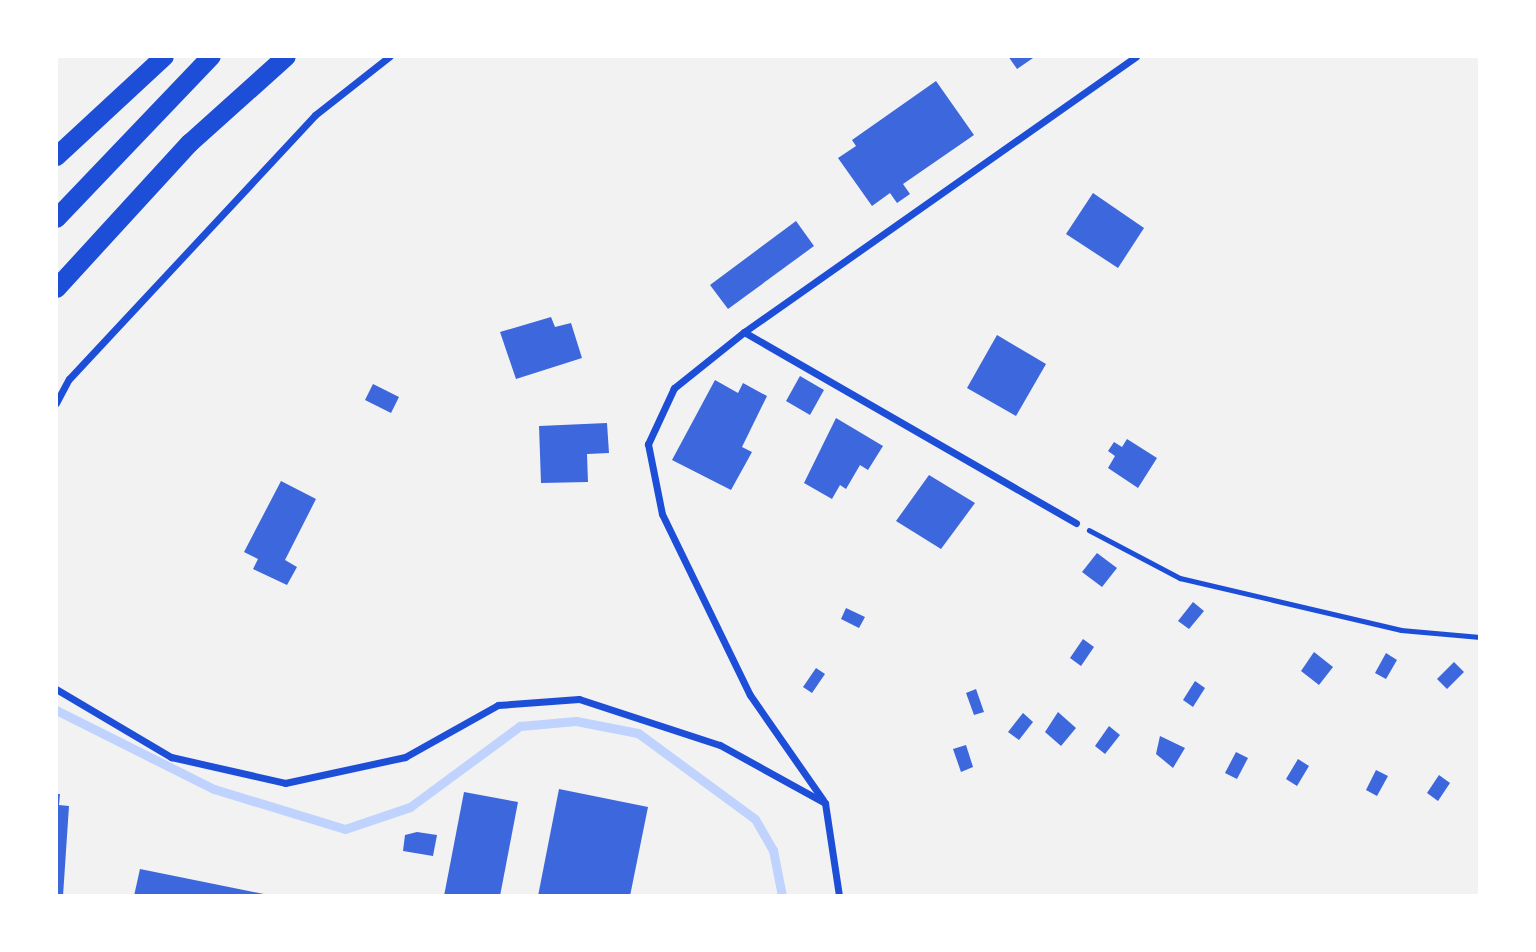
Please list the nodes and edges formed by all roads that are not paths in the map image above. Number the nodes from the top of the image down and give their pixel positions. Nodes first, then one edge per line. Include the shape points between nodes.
1 (164, 56) edge
2 (211, 56) edge
3 (286, 56) edge
4 (390, 56) edge
5 (1136, 56) edge
6 (56, 156) edge
7 (56, 218) edge
8 (56, 288) edge
9 (744, 332) junction
10 (56, 403) edge
11 (1076, 523) road end
12 (56, 689) edge
13 (825, 803) junction
14 (839, 896) edge

1 - 6 highway
2 - 7 highway
3 - 8 highway via 189,144
4 - 10 street via 315,115 69,379
5 - 9 street
9 - 11 street
9 - 13 street via 674,388 648,444 662,514 750,695
12 - 13 street via 171,757 285,783 405,757 498,705 579,699 720,745
13 - 14 street

